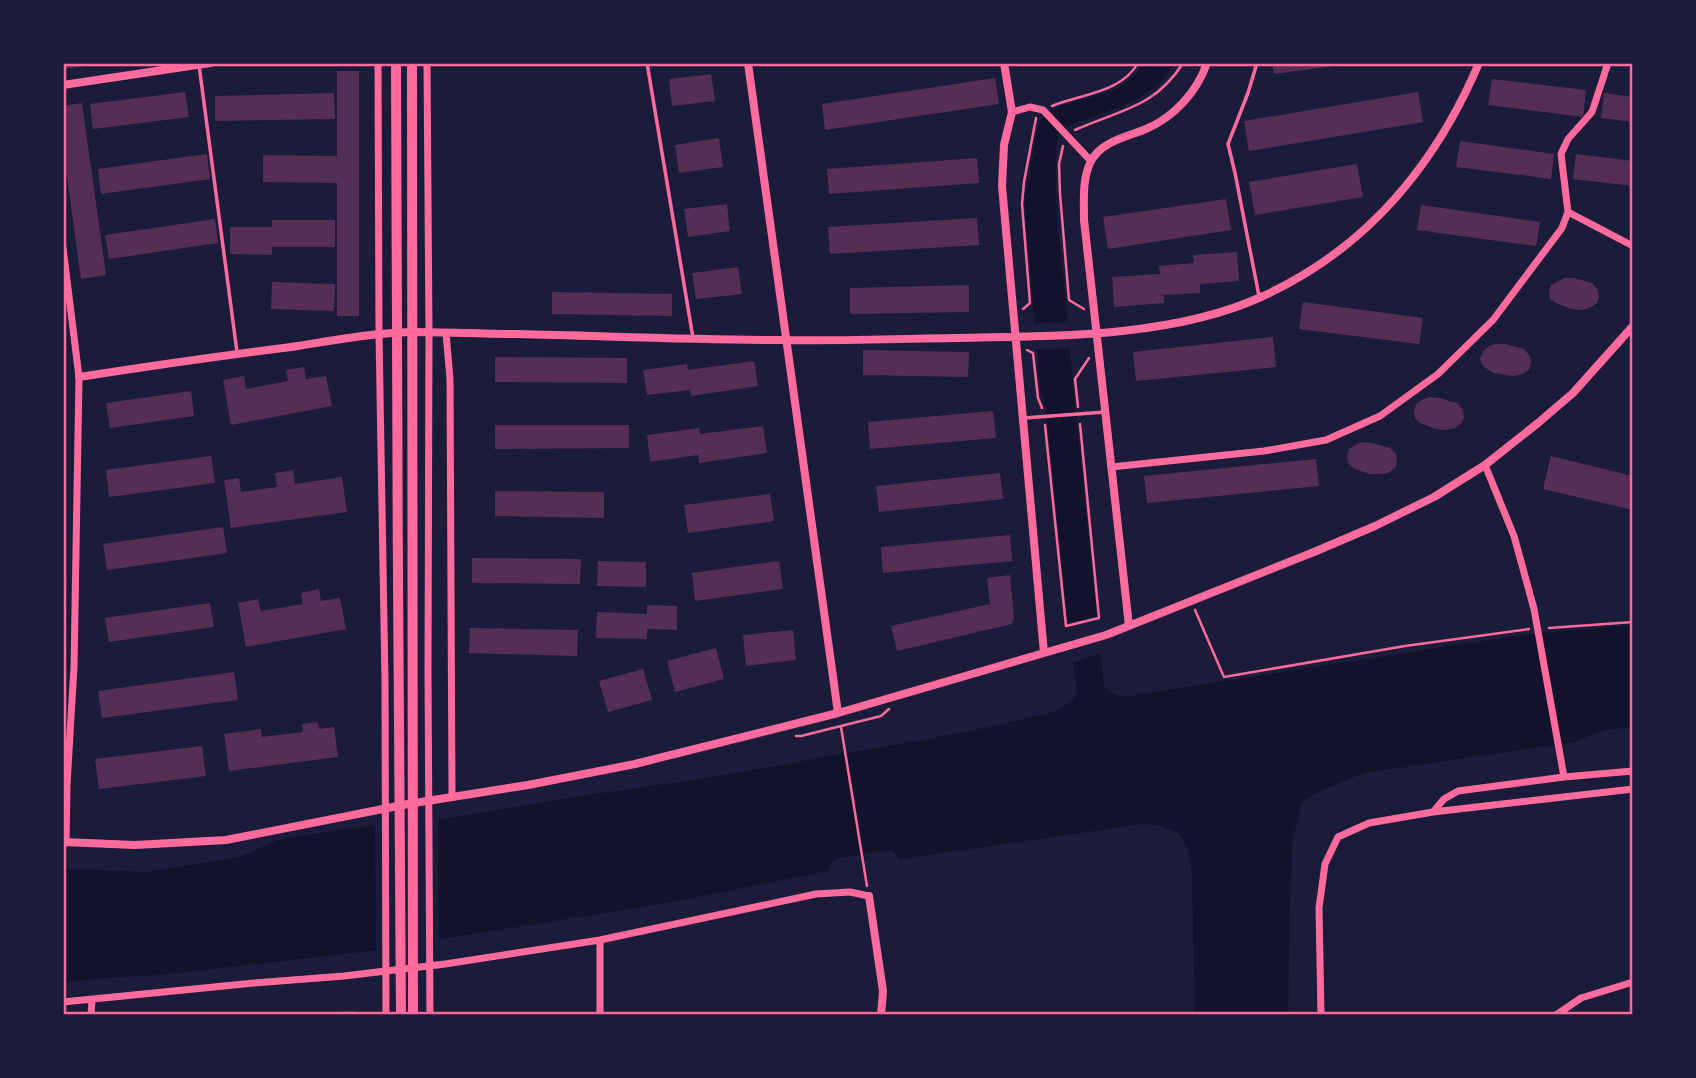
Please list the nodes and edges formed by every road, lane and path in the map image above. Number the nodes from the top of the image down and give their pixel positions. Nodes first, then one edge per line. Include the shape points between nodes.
1 (210, 63) edge
2 (378, 63) edge
3 (396, 63) edge
4 (412, 63) edge
5 (427, 63) edge
6 (646, 63) edge
7 (748, 63) edge
8 (1004, 63) edge
9 (1138, 63) edge
10 (1207, 63) edge
11 (1257, 63) edge
12 (1479, 63) edge
13 (1608, 63) edge
14 (199, 65) edge
15 (63, 85) edge
16 (1012, 112) junction
17 (1044, 112) junction
18 (1091, 161) junction
19 (1567, 212) junction
20 (1633, 246) edge
21 (63, 248) edge
22 (1259, 298) junction
23 (1015, 317) junction
24 (1633, 326) edge
25 (412, 332) junction
26 (429, 332) junction
27 (396, 333) junction
28 (446, 333) junction
29 (379, 334) junction
30 (1097, 337) junction
31 (693, 338) junction
32 (786, 340) junction
33 (1017, 341) junction
34 (237, 354) junction
35 (79, 377) junction
36 (1105, 412) junction
37 (1078, 415) junction
38 (1044, 416) junction
39 (1024, 418) junction
40 (1485, 465) junction
41 (1111, 467) junction
42 (1192, 601) junction
43 (1633, 622) edge
44 (1129, 626) junction
45 (1528, 629) dead end
46 (1541, 629) dead end
47 (1044, 653) junction
48 (838, 713) junction
49 (841, 727) dead end
50 (1633, 771) edge
51 (1564, 777) junction
52 (1633, 789) edge
53 (452, 797) junction
54 (1433, 812) junction
55 (65, 842) edge
56 (866, 876) dead end
57 (869, 896) joint
58 (600, 940) junction
59 (1633, 982) edge
60 (92, 1000) junction
61 (63, 1002) edge
62 (92, 1015) edge
63 (386, 1015) edge
64 (401, 1015) edge
65 (413, 1015) edge
66 (430, 1015) edge
67 (600, 1015) edge
68 (881, 1015) edge
69 (1321, 1015) edge
70 (1556, 1015) edge

1 - 14 street
2 - 29 street
3 - 27 main road
4 - 25 main road
5 - 26 street
6 - 31 lane
7 - 32 street
8 - 16 street
9 - 17 path via 1123,80 1106,89
10 - 18 street via 1188,97 1170,116 1103,146
11 - 22 lane via 1228,144
12 - 22 street via 1436,147 1385,210 1321,263
13 - 19 street via 1592,112 1561,154
14 - 15 street
14 - 34 lane
16 - 17 street via 1030,107
16 - 23 street via 1004,145 1002,186
17 - 18 street
17 - 23 path via 1036,118 1022,204 1030,303
18 - 30 street via 1084,186 1084,220
19 - 20 street
19 - 41 street via 1562,228 1493,320 1438,374 1381,416 1326,440
21 - 35 street
22 - 30 street via 1185,321
23 - 33 street
24 - 40 street via 1573,393
25 - 26 street
25 - 27 street
25 - 65 main road
26 - 28 street
26 - 66 street
27 - 29 street
27 - 64 main road
28 - 31 street
28 - 53 street
29 - 34 street
29 - 63 street
30 - 33 street via 1078,334
30 - 36 street
30 - 37 path via 1075,379
31 - 32 street
32 - 33 street
32 - 48 street
33 - 38 path via 1033,353
33 - 39 street
34 - 35 street
35 - 55 street via 74,667
36 - 37 lane
36 - 41 street
37 - 38 lane
37 - 38 path via 1099,618 1066,626
38 - 39 lane
39 - 47 street
40 - 42 street via 1375,526
40 - 51 street via 1514,536 1534,609
41 - 44 street
42 - 44 street
42 - 45 path via 1224,677
43 - 46 path
44 - 47 street
47 - 48 street
48 - 53 street via 635,764
49 - 56 path
50 - 51 street
51 - 54 street via 1458,791
52 - 54 street
53 - 55 street via 226,841
54 - 69 street via 1369,822 1338,837 1325,864 1319,908
57 - 58 street via 816,894
57 - 68 street via 883,991
58 - 60 street via 445,964
58 - 67 street
59 - 70 street via 1581,998
60 - 61 street
60 - 62 street

